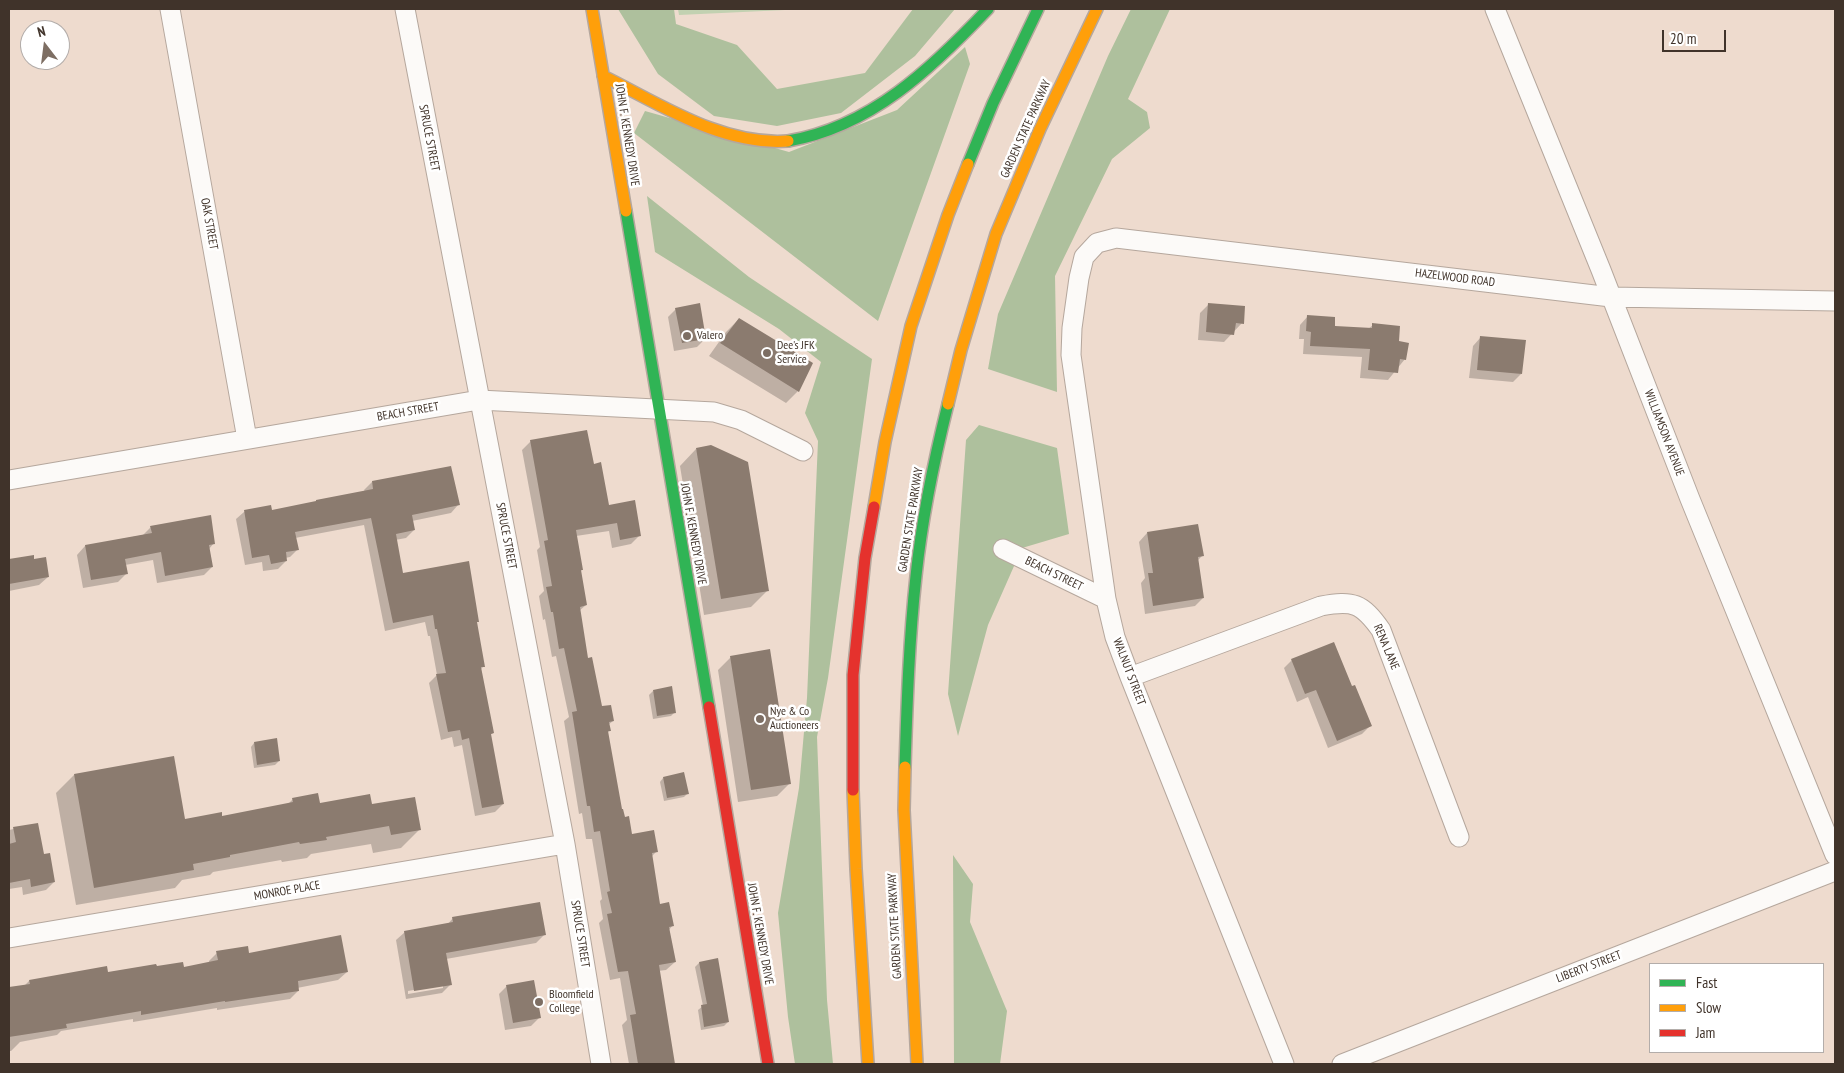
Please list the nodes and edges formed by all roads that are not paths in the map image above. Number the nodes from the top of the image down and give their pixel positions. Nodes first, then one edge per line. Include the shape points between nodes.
1 (170, 9) edge
2 (405, 9) edge
3 (592, 9) edge
4 (988, 9) edge
5 (1038, 9) edge
6 (1097, 9) edge
7 (1495, 9) edge
8 (604, 76) junction
9 (1084, 257) joint
10 (1611, 297) junction
11 (1835, 301) edge
12 (479, 400) junction
13 (658, 408) junction
14 (248, 439) junction
15 (803, 451) dead end
16 (9, 480) edge
17 (1003, 548) dead end
18 (1106, 599) junction
19 (1130, 677) junction
20 (1459, 837) dead end
21 (565, 844) junction
22 (1835, 855) edge
23 (1835, 871) edge
24 (9, 938) edge
25 (601, 1064) edge
26 (768, 1064) edge
27 (868, 1064) edge
28 (917, 1064) edge
29 (1284, 1064) edge
30 (1342, 1064) edge

1 - 14 street, OAK STREET
2 - 12 street, SPRUCE STREET
3 - 8 main road, JOHN F. KENNEDY DRIVE
4 - 8 main road via 915,80 866,114 827,132 787,141 748,138 704,126
5 - 27 main road via 993,103 948,215 911,326 885,442 865,558 853,675 853,784
6 - 28 main road, GARDEN STATE PARKWAY via 1040,129 996,234 961,350 934,460 916,575 907,693 904,800
7 - 10 street, WILLIAMSON AVENUE
8 - 13 main road, JOHN F. KENNEDY DRIVE
9 - 10 street, HAZELWOOD ROAD via 1096,243 1116,238
9 - 18 street, WALNUT STREET via 1071,355
10 - 11 street, HAZELWOOD ROAD
10 - 22 street, WILLIAMSON AVENUE
12 - 13 street, BEACH STREET
12 - 14 street, BEACH STREET
12 - 21 street, SPRUCE STREET
13 - 15 street, BEACH STREET via 714,412 741,420
13 - 26 main road, JOHN F. KENNEDY DRIVE
14 - 16 street, BEACH STREET
17 - 18 street, BEACH STREET
18 - 19 street, WALNUT STREET via 1115,637
19 - 20 street, RENA LANE via 1321,606 1342,602 1358,605 1370,614 1381,630
19 - 29 street, WALNUT STREET
21 - 24 street, MONROE PLACE
21 - 25 street, SPRUCE STREET
23 - 30 street, LIBERTY STREET

